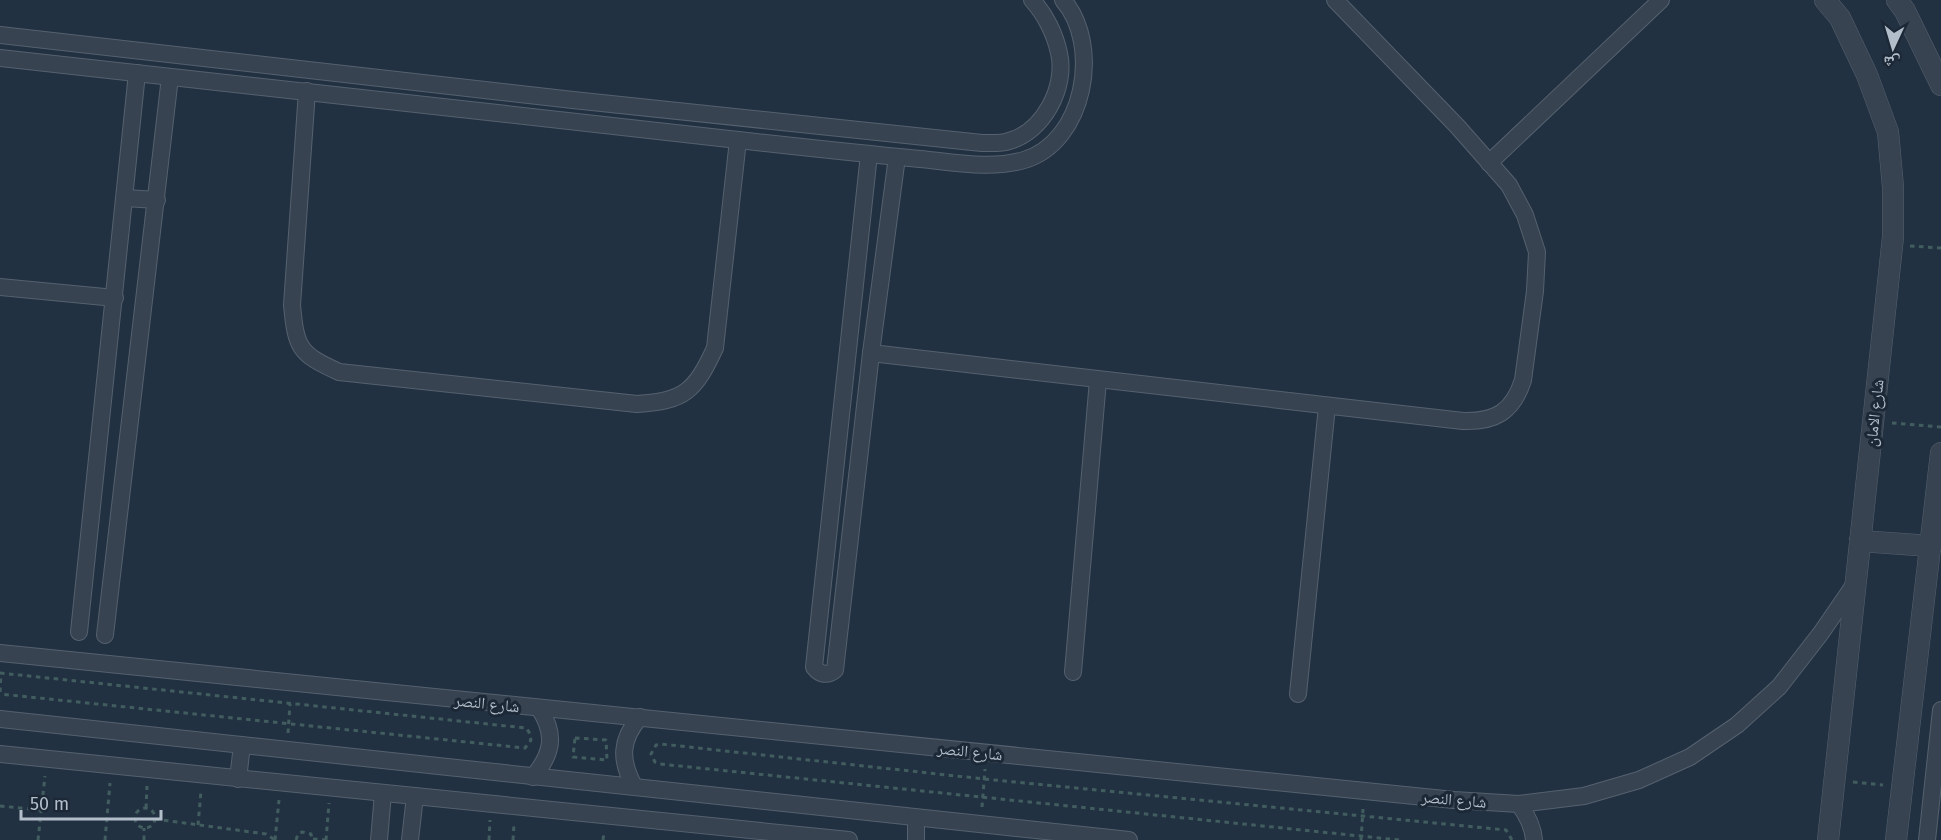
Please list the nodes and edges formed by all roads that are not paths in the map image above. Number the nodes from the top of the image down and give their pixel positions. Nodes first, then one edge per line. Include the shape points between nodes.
1 (1032, 0) edge
2 (1063, 0) edge
3 (1335, 0) edge
4 (1661, 0) edge
5 (1825, 0) edge
6 (1897, 0) edge
7 (0, 35) edge
8 (0, 58) edge
9 (137, 73) junction
10 (170, 77) junction
11 (1941, 85) edge
12 (307, 91) junction
13 (573, 100) junction
14 (571, 120) junction
15 (738, 140) junction
16 (869, 154) junction
17 (897, 157) junction
18 (1490, 163) junction
19 (125, 198) junction
20 (157, 200) junction
21 (858, 254) junction
22 (884, 257) junction
23 (0, 287) edge
24 (115, 298) junction
25 (871, 353) junction
26 (1098, 380) junction
27 (1327, 406) junction
28 (99, 448) junction
29 (127, 450) junction
30 (1941, 453) edge
31 (1860, 541) junction
32 (1936, 546) edge
33 (824, 570) junction
34 (846, 573) junction
35 (1856, 581) junction
36 (79, 632) dead end
37 (105, 635) dead end
38 (0, 653) edge
39 (1073, 672) dead end
40 (1298, 694) dead end
41 (538, 708) junction
42 (1941, 710) edge
43 (640, 717) junction
44 (0, 719) edge
45 (242, 745) junction
46 (0, 754) edge
47 (533, 777) junction
48 (238, 779) junction
49 (634, 786) junction
50 (384, 793) junction
51 (415, 796) junction
52 (1519, 804) junction
53 (916, 818) junction
54 (378, 840) edge
55 (410, 840) edge
56 (849, 840) edge
57 (916, 840) edge
58 (1129, 840) edge
59 (1534, 840) edge
60 (1828, 840) edge
61 (1896, 840) edge
62 (1927, 840) edge

1 - 13 street via 1050,26 1060,55 1059,84 1048,112 1032,129 1009,142 946,141
2 - 17 street via 1079,29 1084,81 1077,106 1047,149 1025,160 1002,164
3 - 18 street
4 - 18 street
5 - 31 street, شارع الامان via 1839,18 1867,75 1888,132 1893,186 1892,245
6 - 11 street
7 - 13 street
8 - 9 street
9 - 10 street
9 - 19 street
10 - 12 street
10 - 20 street
12 - 14 street
12 - 15 street via 292,305 294,329 302,350 316,362 339,372 637,404 662,402 685,393 703,374 715,348
13 - 14 street
14 - 15 street
15 - 16 street
16 - 17 street
16 - 21 street
17 - 22 street
18 - 27 street via 1509,185 1525,215 1537,252 1523,380 1512,404 1490,419 1477,421
19 - 20 street
19 - 24 street
20 - 29 street
21 - 22 street
21 - 33 street
22 - 25 street
23 - 24 street
24 - 28 street
25 - 26 street
25 - 34 street
26 - 27 street
26 - 39 street
27 - 40 street
28 - 29 street
28 - 36 street
29 - 37 street
30 - 32 street
31 - 32 street
31 - 35 street, شارع الامان
32 - 61 street
33 - 34 street
33 - 34 street via 814,667 824,674 835,669
35 - 52 street, شارع النصر via 1779,687 1737,725 1690,757 1639,780 1584,796
35 - 60 street, شارع الامان
38 - 41 street, شارع النصر
41 - 43 street, شارع النصر
41 - 47 street via 545,718 550,743 548,755
42 - 62 street
43 - 49 street via 632,726 624,750 624,762
43 - 52 street, شارع النصر
44 - 45 street
45 - 47 street
45 - 48 street
46 - 48 street
47 - 49 street
48 - 50 street
49 - 53 street
50 - 51 street
50 - 54 street
51 - 55 street
51 - 56 street
52 - 59 street via 1528,817
53 - 57 street
53 - 58 street

